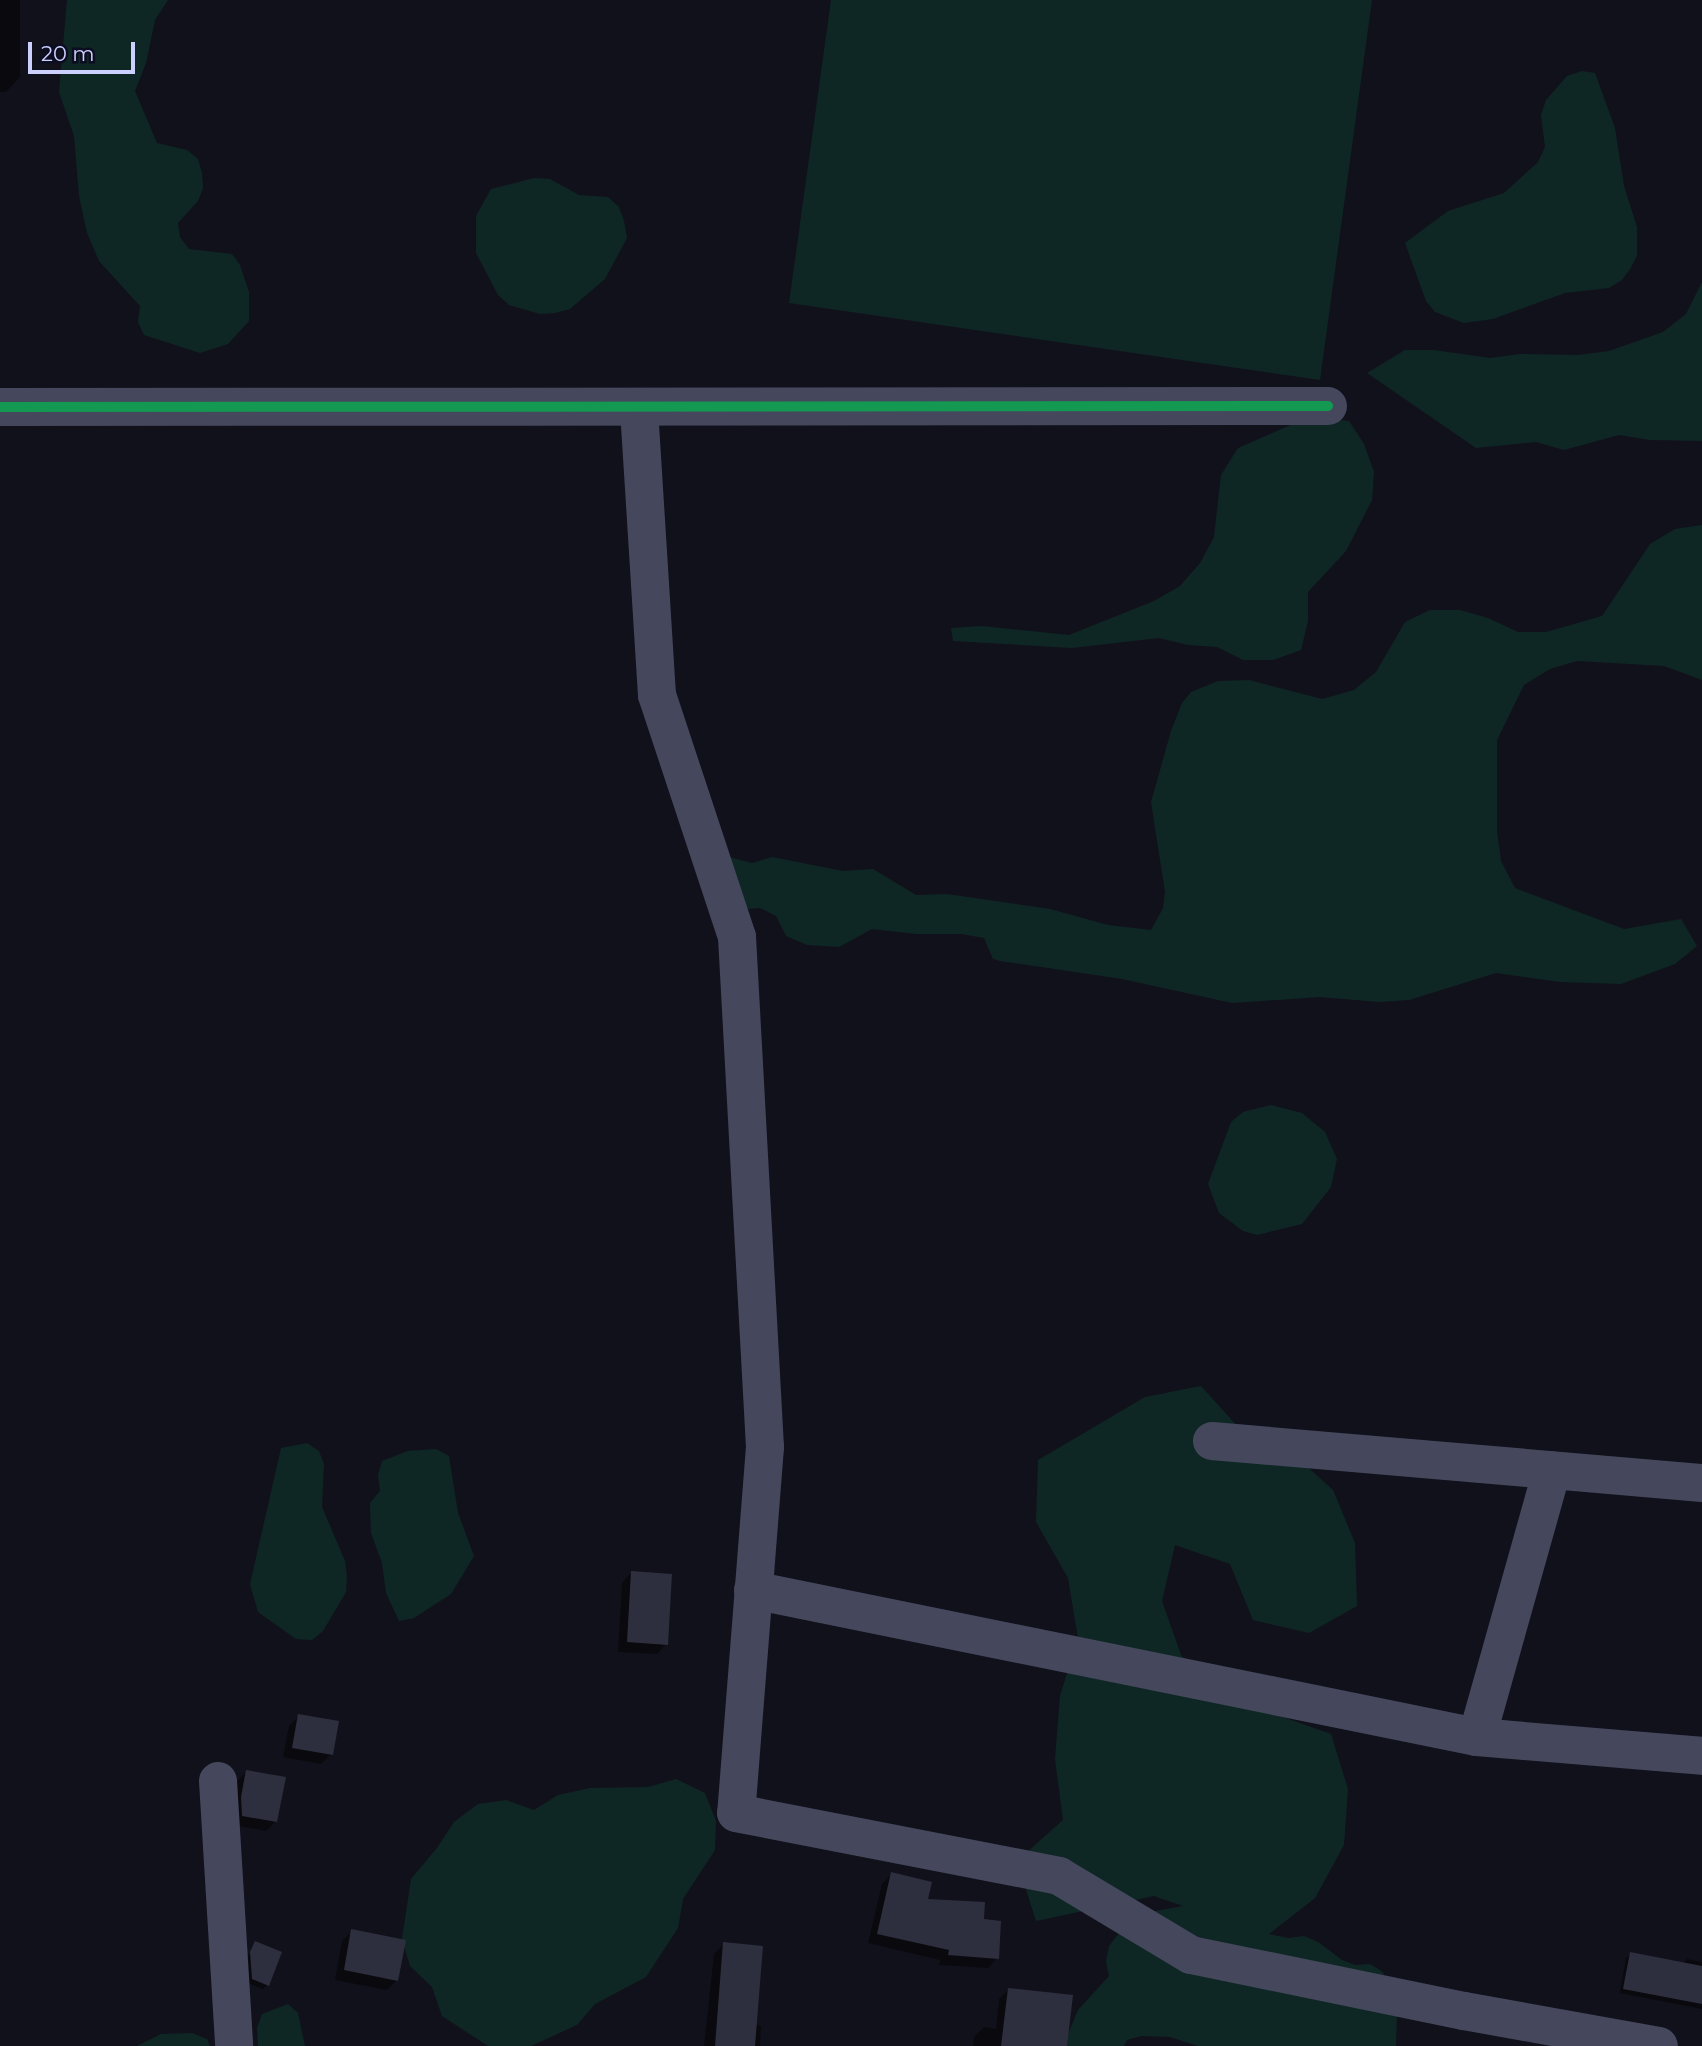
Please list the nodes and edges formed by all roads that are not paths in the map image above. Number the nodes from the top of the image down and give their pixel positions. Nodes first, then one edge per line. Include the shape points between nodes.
1 (1328, 406) dead end
2 (0, 407) edge
3 (639, 409) junction
4 (1212, 1441) dead end
5 (1552, 1470) junction
6 (1702, 1483) edge
7 (753, 1590) junction
8 (1477, 1737) junction
9 (1702, 1756) edge
10 (218, 1781) dead end
11 (233, 2046) edge
12 (1659, 2046) edge

1 - 3 street
2 - 3 street
3 - 7 street via 657,695 737,937 765,1447
4 - 5 street
5 - 6 street
5 - 8 street
7 - 8 street
7 - 12 street via 736,1813 1059,1876 1191,1955
8 - 9 street
10 - 11 street

